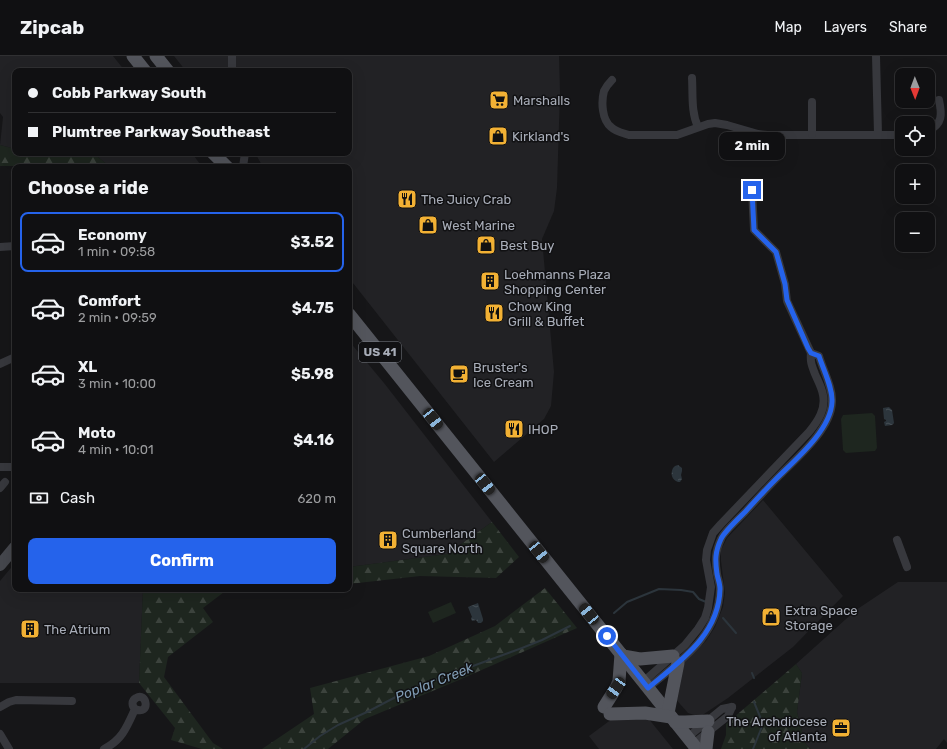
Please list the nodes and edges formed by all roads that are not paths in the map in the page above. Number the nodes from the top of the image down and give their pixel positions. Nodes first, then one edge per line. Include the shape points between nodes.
1 (133, 56) edge
2 (156, 56) edge
3 (232, 56) edge
4 (876, 56) edge
5 (143, 68) edge
6 (166, 68) edge
7 (232, 68) edge
8 (692, 78) dead end
9 (612, 80) dead end
10 (939, 100) dead end
11 (812, 102) dead end
12 (935, 127) edge
13 (698, 128) junction
14 (812, 134) junction
15 (878, 134) junction
16 (895, 134) edge
17 (216, 156) edge
18 (224, 164) edge
19 (752, 190) dead end
20 (12, 246) edge
21 (0, 247) edge
22 (352, 318) edge
23 (12, 358) edge
24 (0, 364) edge
25 (0, 467) edge
26 (12, 467) edge
27 (897, 540) dead end
28 (12, 551) edge
29 (0, 565) edge
30 (907, 567) dead end
31 (622, 655) junction
32 (676, 659) junction
33 (646, 685) junction
34 (72, 701) dead end
35 (0, 707) edge
36 (135, 709) dead end
37 (672, 717) junction
38 (708, 727) junction
39 (0, 734) edge
40 (693, 743) edge
41 (9, 749) edge
42 (104, 749) edge
43 (706, 749) edge

1 - 5 main road
2 - 6 main road
3 - 7 street
4 - 15 street
8 - 13 street via 694,120
9 - 13 street via 604,91 602,101 606,122 612,128 629,135 668,136
10 - 12 street via 941,118
11 - 14 street
13 - 14 street via 720,123 758,134
14 - 15 street
15 - 16 street
17 - 18 main road
19 - 32 street via 754,230 776,252 787,300 811,353 819,356 829,386 831,409 823,428 807,448 722,537 716,550 715,561 720,587 718,608 702,639 692,650
20 - 21 street
22 - 31 main road, US 41
23 - 24 street
25 - 26 street
27 - 30 street
28 - 29 street
31 - 32 main road via 640,659
31 - 33 main road, US 41
31 - 37 main road via 619,681 607,711
32 - 33 street
32 - 37 main road
33 - 37 main road, US 41
34 - 35 street via 16,700
36 - 42 street via 124,733
37 - 38 main road
37 - 40 main road, US 41
38 - 40 street
38 - 43 main road
39 - 41 street

